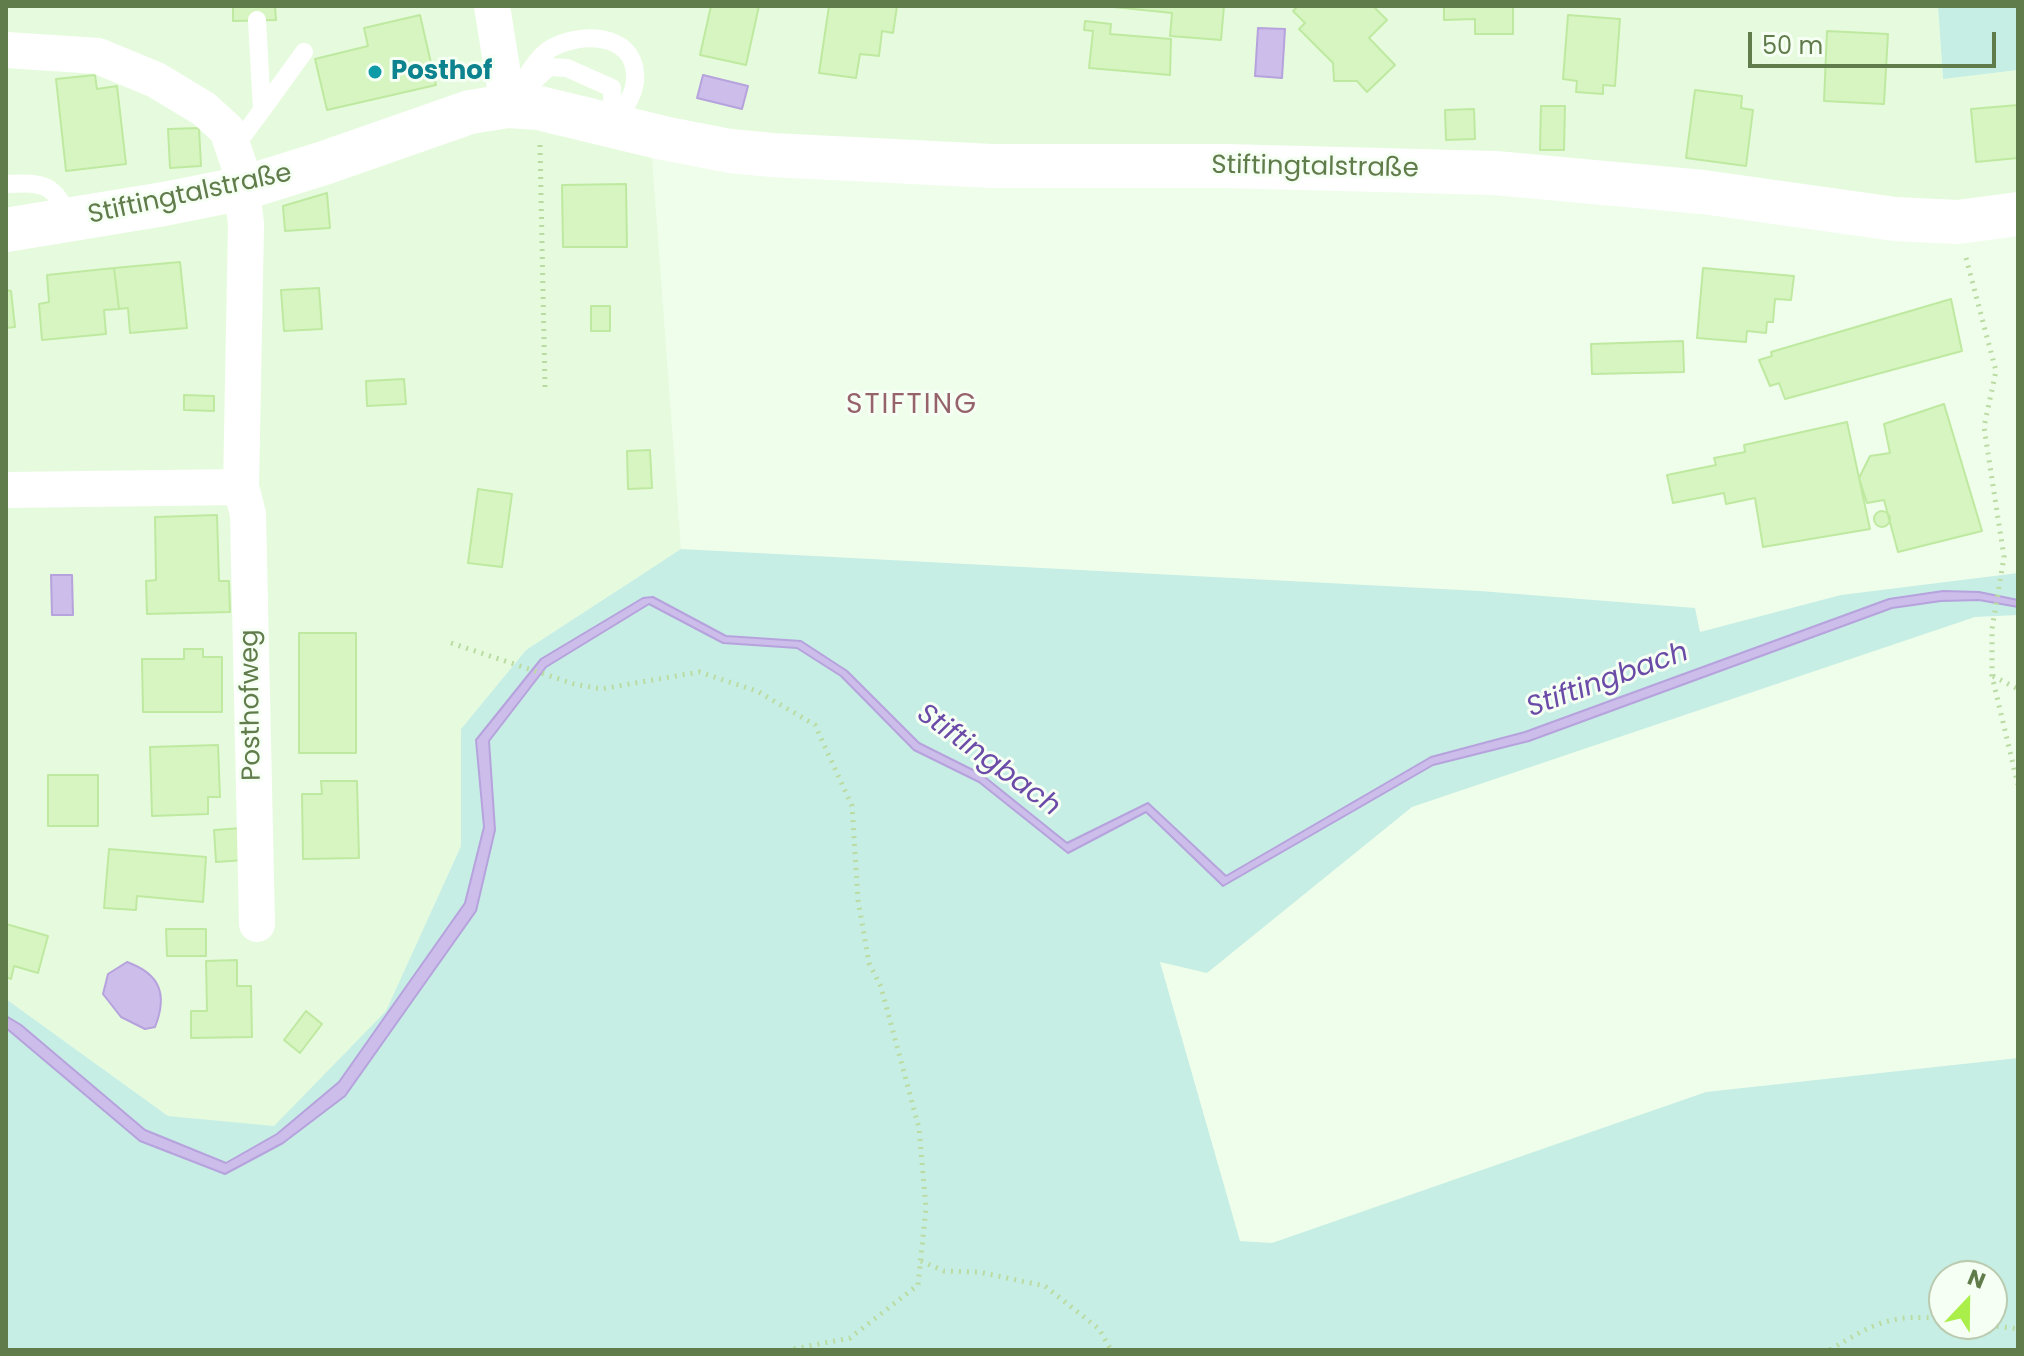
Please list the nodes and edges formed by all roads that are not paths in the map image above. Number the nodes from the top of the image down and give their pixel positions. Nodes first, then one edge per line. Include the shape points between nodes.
1 (492, 6) edge
2 (257, 20) dead end
3 (6, 50) edge
4 (304, 52) dead end
5 (523, 107) junction
6 (262, 110) junction
7 (613, 125) junction
8 (238, 168) junction
9 (6, 184) edge
10 (2018, 214) edge
11 (71, 220) junction
12 (6, 230) edge
13 (241, 487) junction
14 (6, 490) edge
15 (257, 924) dead end

1 - 5 street
2 - 6 lane
3 - 8 street via 98,56 156,80 227,130
4 - 6 lane
5 - 7 street, Stiftingtalstraße
5 - 7 lane via 548,49 599,37 630,55 636,75 632,96
5 - 8 street, Stiftingtalstraße via 470,112 310,168
6 - 8 lane
7 - 10 street, Stiftingtalstraße via 772,155 993,166 1495,173 1703,192 1895,219 1958,222
8 - 11 street, Stiftingtalstraße
8 - 13 street, Posthofweg via 246,224
9 - 11 lane via 37,183 58,194
11 - 12 street, Stiftingtalstraße
13 - 14 street
13 - 15 street, Posthofweg via 248,514

